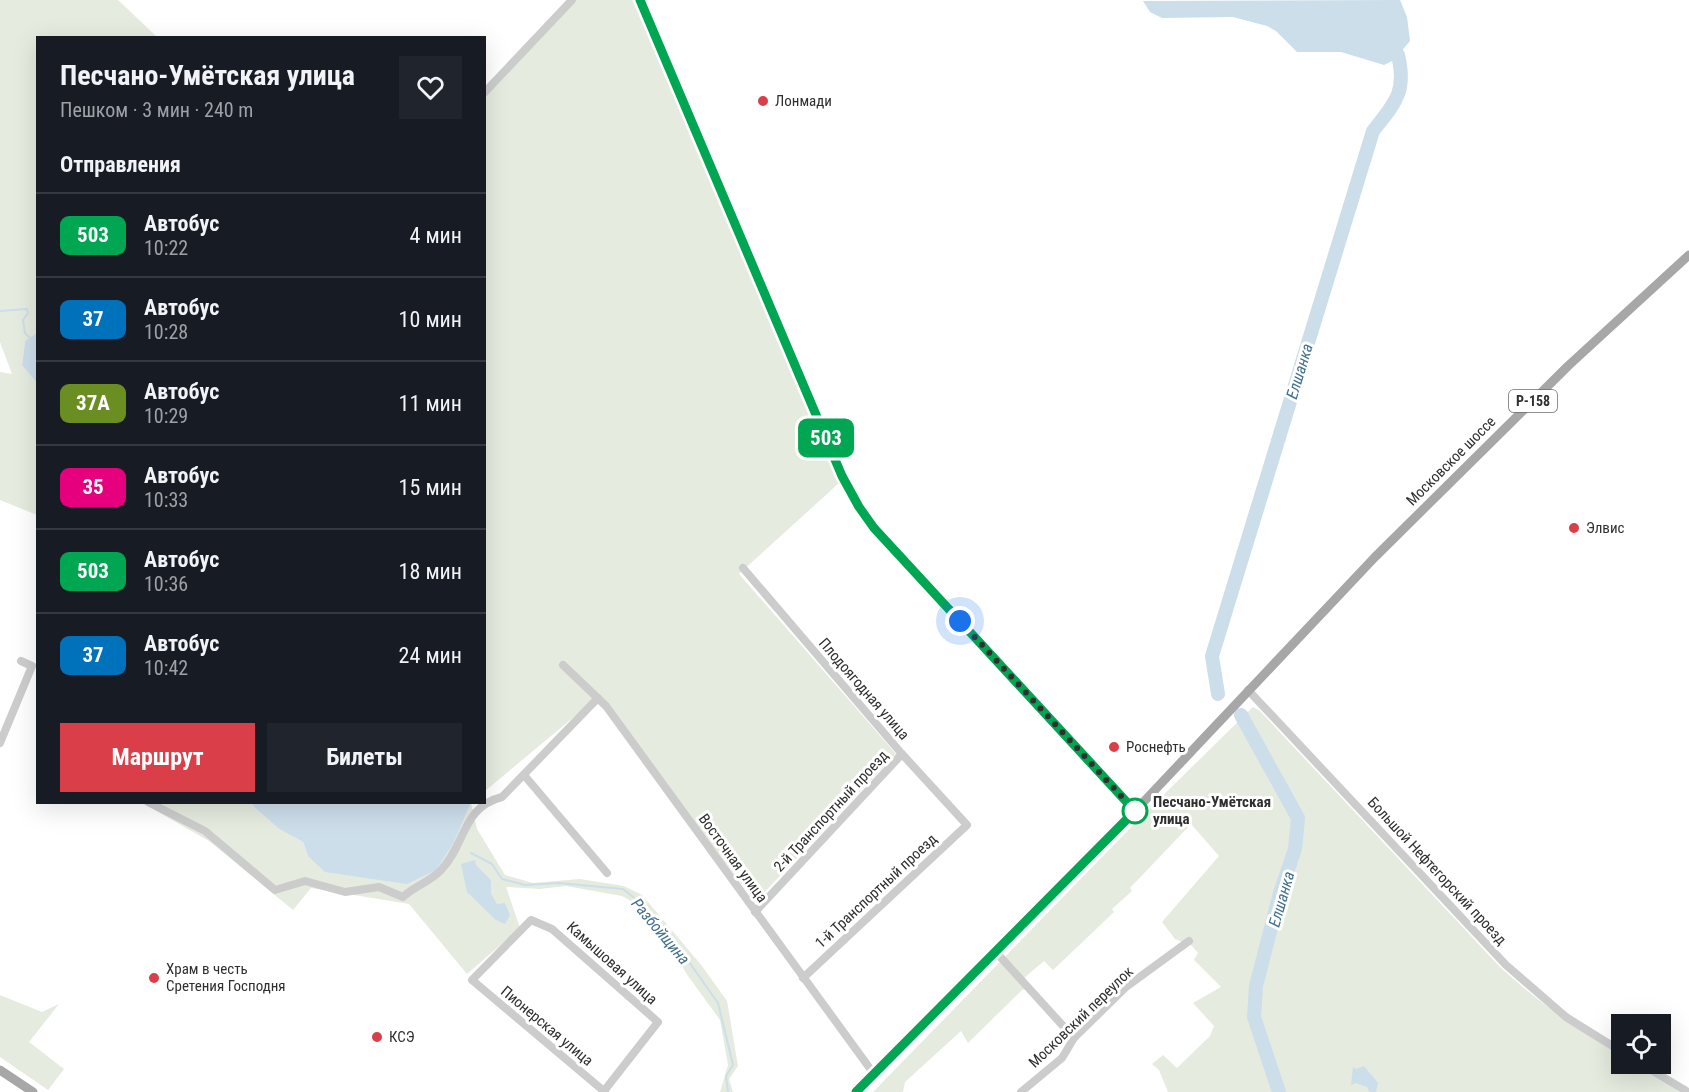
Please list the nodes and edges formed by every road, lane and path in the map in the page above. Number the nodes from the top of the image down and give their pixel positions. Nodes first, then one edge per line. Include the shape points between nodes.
1 (572, 0) edge
2 (640, 0) edge
3 (486, 91) edge
4 (1689, 255) edge
5 (743, 568) dead end
6 (21, 661) dead end
7 (564, 665) dead end
8 (1245, 693) junction
9 (598, 698) junction
10 (0, 742) edge
11 (902, 754) junction
12 (524, 775) junction
13 (486, 802) edge
14 (152, 804) edge
15 (483, 804) edge
16 (1135, 811) junction
17 (967, 825) joint
18 (607, 873) dead end
19 (755, 912) junction
20 (531, 920) joint
21 (1189, 941) dead end
22 (995, 951) junction
23 (803, 978) junction
24 (1074, 1038) junction
25 (1611, 1045) edge
26 (0, 1070) edge
27 (874, 1074) junction
28 (1658, 1074) edge
29 (33, 1092) edge
30 (605, 1092) edge
31 (856, 1092) edge
32 (1021, 1092) edge
33 (1688, 1092) edge

1 - 3 street
2 - 16 main road via 859,507 874,528
4 - 8 main road, Московское шоссе / Р-158 via 1522,411
5 - 11 street, Плодоягодная улица
6 - 10 street via 32,666
7 - 9 street, Восточная улица
8 - 16 main road, Р-158
8 - 25 street, Большой Нефтегорский проезд via 1506,965 1566,1017
9 - 12 street
9 - 19 street, Восточная улица
11 - 17 street, Плодоягодная улица
11 - 19 street, 2-й Транспортный проезд
12 - 13 street via 502,797
12 - 18 street
14 - 15 street via 205,831 275,890 305,881 345,892 379,887 402,897 442,870 474,811
16 - 22 main road, Р-158
17 - 23 street, 1-й Транспортный проезд
19 - 23 street, Восточная улица
20 - 30 street, Камышовая улица via 552,929 658,1023
20 - 30 street, Пионерская улица via 472,980
21 - 24 street, Московский переулок via 1126,987
22 - 24 street
22 - 27 main road, Р-158
23 - 27 street, Восточная улица
24 - 32 street, Московский переулок via 1062,1058
26 - 29 main road
27 - 31 main road, Р-158
28 - 33 street

